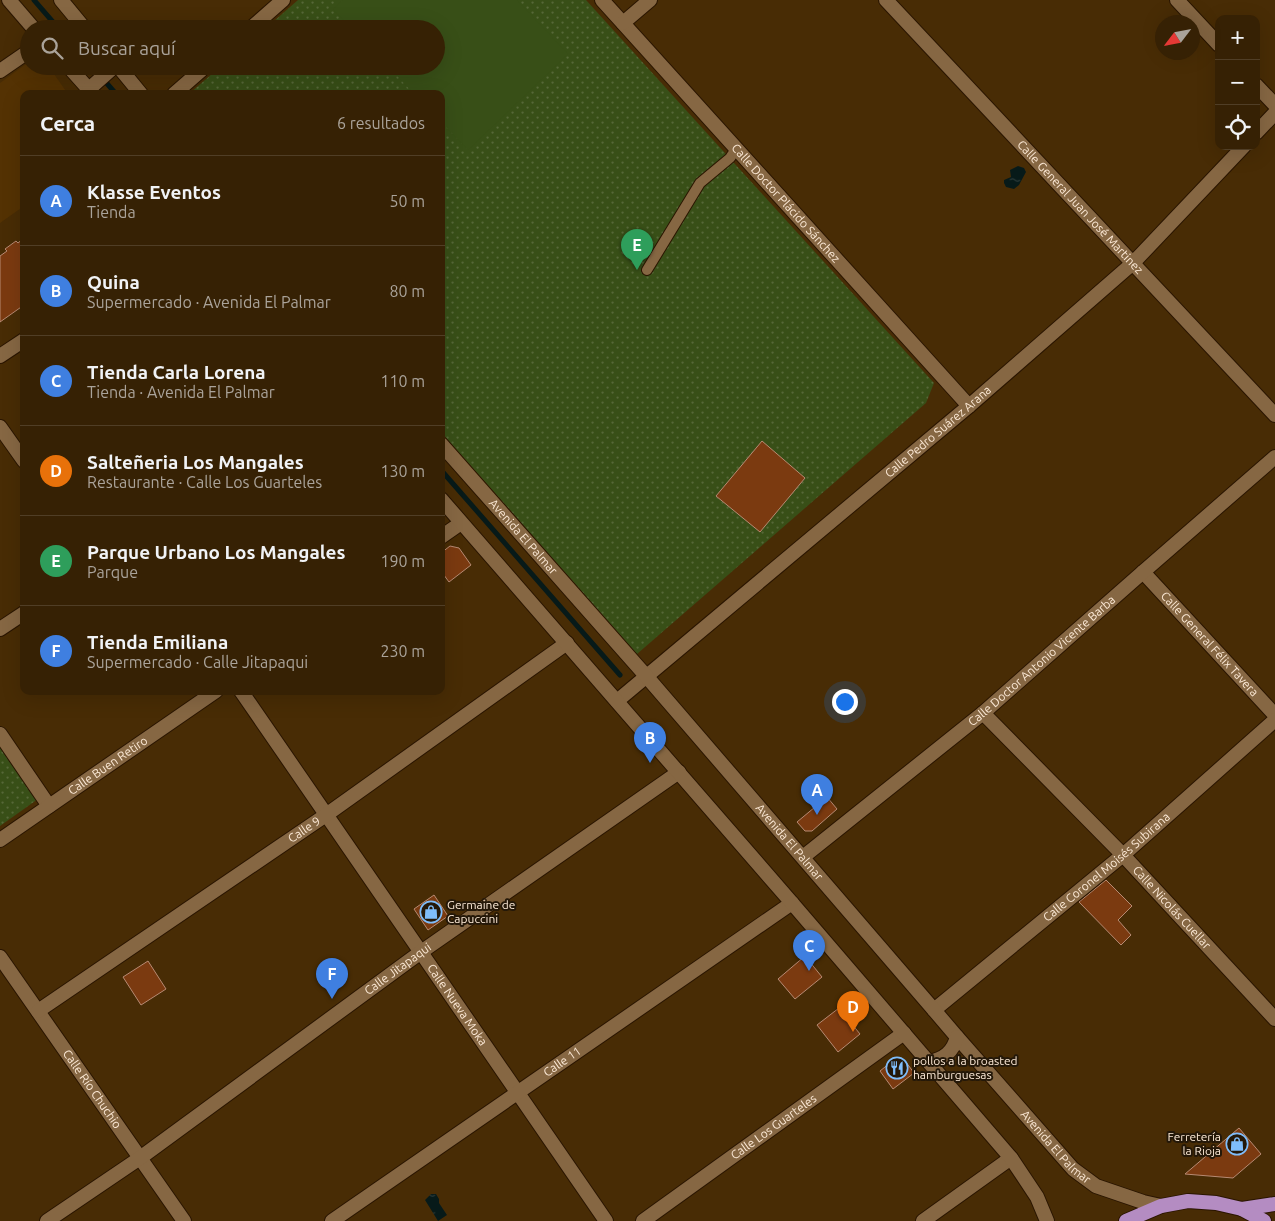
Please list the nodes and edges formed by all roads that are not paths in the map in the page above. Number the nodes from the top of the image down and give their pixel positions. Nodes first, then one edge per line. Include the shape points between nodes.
1 (9, 0) edge
2 (60, 0) edge
3 (283, 0) edge
4 (602, 0) edge
5 (650, 0) edge
6 (886, 0) edge
7 (1177, 0) edge
8 (26, 20) edge
9 (77, 20) edge
10 (260, 20) edge
11 (623, 23) junction
12 (1215, 41) edge
13 (20, 57) edge
14 (0, 71) edge
15 (77, 75) edge
16 (107, 75) edge
17 (121, 75) edge
18 (196, 75) edge
19 (92, 89) edge
20 (1260, 89) edge
21 (137, 90) edge
22 (179, 90) edge
23 (1275, 105) edge
24 (1275, 113) edge
25 (1260, 129) edge
26 (736, 149) junction
27 (1240, 150) edge
28 (1133, 263) junction
29 (647, 270) dead end
30 (20, 343) edge
31 (0, 356) edge
32 (969, 406) junction
33 (1275, 415) edge
34 (0, 427) edge
35 (445, 449) edge
36 (20, 455) edge
37 (1275, 457) edge
38 (445, 503) edge
39 (462, 523) junction
40 (445, 534) edge
41 (1143, 572) junction
42 (20, 616) edge
43 (0, 629) edge
44 (566, 643) junction
45 (647, 677) junction
46 (210, 695) edge
47 (244, 695) edge
48 (617, 701) junction
49 (983, 713) junction
50 (1275, 715) edge
51 (1275, 720) edge
52 (0, 734) edge
53 (679, 772) junction
54 (49, 806) junction
55 (326, 815) junction
56 (0, 840) edge
57 (1123, 855) junction
58 (803, 857) junction
59 (792, 903) junction
60 (420, 952) junction
61 (0, 957) edge
62 (934, 1010) junction
63 (38, 1011) junction
64 (1275, 1019) edge
65 (904, 1033) junction
66 (957, 1037) junction
67 (929, 1062) junction
68 (518, 1093) junction
69 (140, 1158) junction
70 (1011, 1158) junction
71 (1275, 1204) edge
72 (1161, 1206) junction
73 (1242, 1210) junction
74 (47, 1221) edge
75 (184, 1221) edge
76 (332, 1221) edge
77 (606, 1221) edge
78 (643, 1221) edge
79 (923, 1221) edge
80 (1047, 1221) edge
81 (1126, 1221) edge
82 (1264, 1221) edge

1 - 8 street
2 - 9 street
3 - 10 street
4 - 11 street, Calle Doctor Plácido Sánchez
5 - 11 street
6 - 28 street, Calle General Juan José Martinez
7 - 12 street
11 - 26 street, Calle Doctor Plácido Sánchez
13 - 14 street
15 - 19 street
16 - 19 street
17 - 21 street
18 - 22 street
20 - 23 street
24 - 25 street
26 - 29 lane via 700,183
26 - 32 street, Calle Doctor Plácido Sánchez
27 - 28 street, Calle Pedro Suárez Arana
28 - 32 street, Calle Pedro Suárez Arana
28 - 33 street, Calle General Juan José Martinez
30 - 31 street
32 - 45 street, Calle Pedro Suárez Arana
34 - 36 street
35 - 45 street, Avenida El Palmar
37 - 41 street, Calle Doctor Antonio Vicente Barba
38 - 39 street
39 - 40 street
39 - 44 street
41 - 49 street, Calle Doctor Antonio Vicente Barba
41 - 50 street, Calle General Félix Tavera
42 - 43 street
44 - 48 street
44 - 55 street, Calle 9
45 - 48 street, Calle Pedro Suárez Arana
45 - 58 street, Avenida El Palmar
46 - 54 street, Calle Buen Retiro
47 - 55 street, Calle Nueva Moka
48 - 53 street
49 - 57 street, Calle Nicolás Cuellar
49 - 58 street, Calle Doctor Antonio Vicente Barba
51 - 57 street, Calle Coronel Moisés Subirana
52 - 54 street
53 - 59 street
53 - 60 street, Calle Jitapaqui
54 - 56 street, Calle Buen Retiro
55 - 60 street, Calle Nueva Moka
55 - 63 street, Calle 9
57 - 62 street, Calle Coronel Moisés Subirana
57 - 64 street, Calle Nicolás Cuellar
58 - 62 street, Avenida El Palmar
59 - 65 street
59 - 68 street, Calle 11
60 - 68 street, Calle Nueva Moka
60 - 69 street, Calle Jitapaqui
61 - 63 street, Calle Río Chuchio
62 - 66 street, Avenida El Palmar
63 - 69 street, Calle Río Chuchio
65 - 67 street
65 - 78 street, Calle Los Guarteles
66 - 67 street via 950,1052
66 - 72 street, Avenida El Palmar via 1072,1168 1096,1186
67 - 70 street
68 - 76 street, Calle 11
68 - 77 street, Calle Nueva Moka
69 - 74 street, Calle Jitapaqui
69 - 75 street, Calle Río Chuchio
70 - 79 street
70 - 80 street via 1037,1197
71 - 73 highway
72 - 73 highway via 1188,1201 1216,1203
72 - 81 highway
73 - 82 highway

